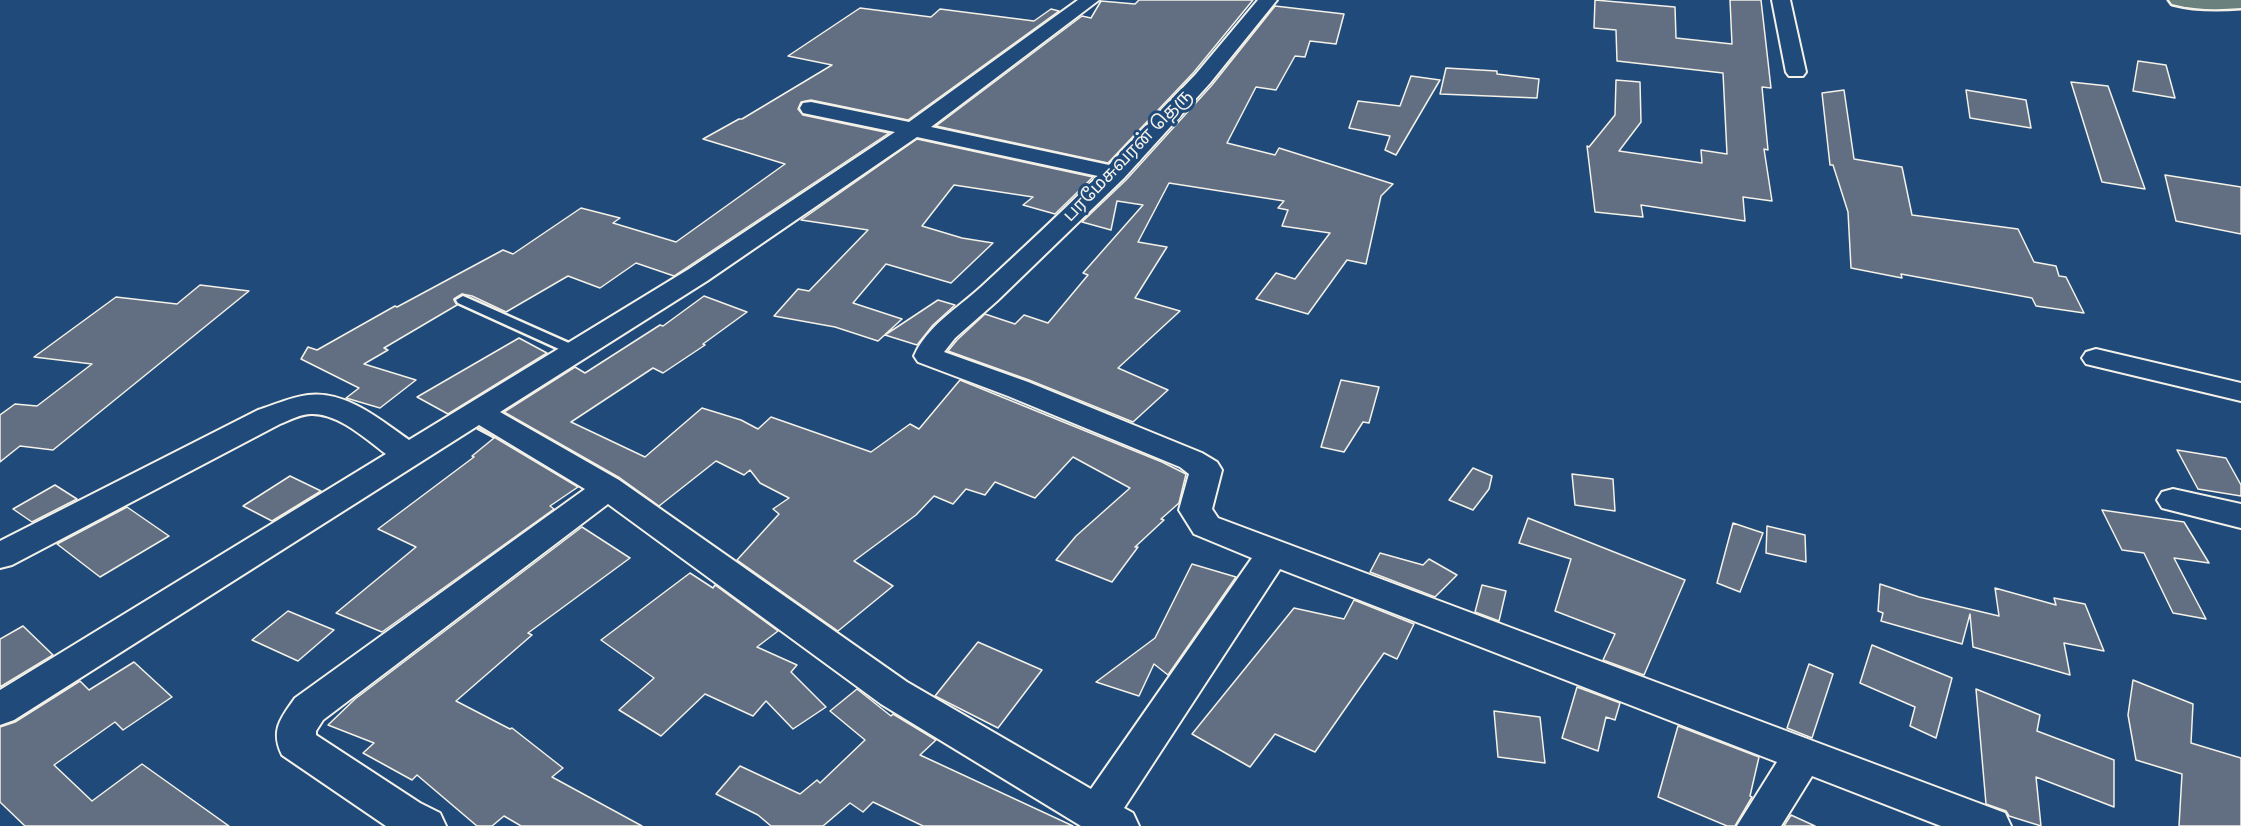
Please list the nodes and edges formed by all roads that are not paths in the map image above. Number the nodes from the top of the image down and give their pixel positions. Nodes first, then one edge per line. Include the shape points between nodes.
1 (1090, 0) edge
2 (1268, 0) edge
3 (1781, 0) edge
4 (2179, 0) edge
5 (2241, 2) edge
6 (1796, 72) dead end
7 (811, 108) dead end
8 (912, 130) junction
9 (1116, 173) junction
10 (463, 300) dead end
11 (575, 351) junction
12 (2096, 358) dead end
13 (2241, 392) edge
14 (478, 412) junction
15 (408, 455) junction
16 (608, 488) junction
17 (2173, 500) dead end
18 (2241, 516) edge
19 (1273, 553) junction
20 (0, 556) edge
21 (0, 709) edge
22 (1804, 754) junction
23 (1107, 820) edge
24 (425, 826) edge
25 (1758, 826) edge
26 (1990, 826) edge

1 - 8 street
2 - 9 street, பரமேசுவரன் தெரு via 1234,44
3 - 6 street
4 - 5 highway
7 - 8 street
8 - 9 street
8 - 11 street via 698,275
9 - 19 street, பரமேசுவரன் தெரு via 939,338 928,356 1191,460 1206,470 1195,510 1199,518 1206,525
10 - 11 lane
11 - 14 street
12 - 13 street
14 - 15 street
14 - 16 street
15 - 20 street via 337,407 301,406 269,417
15 - 21 street
16 - 23 street via 894,693
16 - 24 street via 309,709 296,728 296,743
17 - 18 street
19 - 22 street
19 - 23 street
22 - 25 street
22 - 26 street

